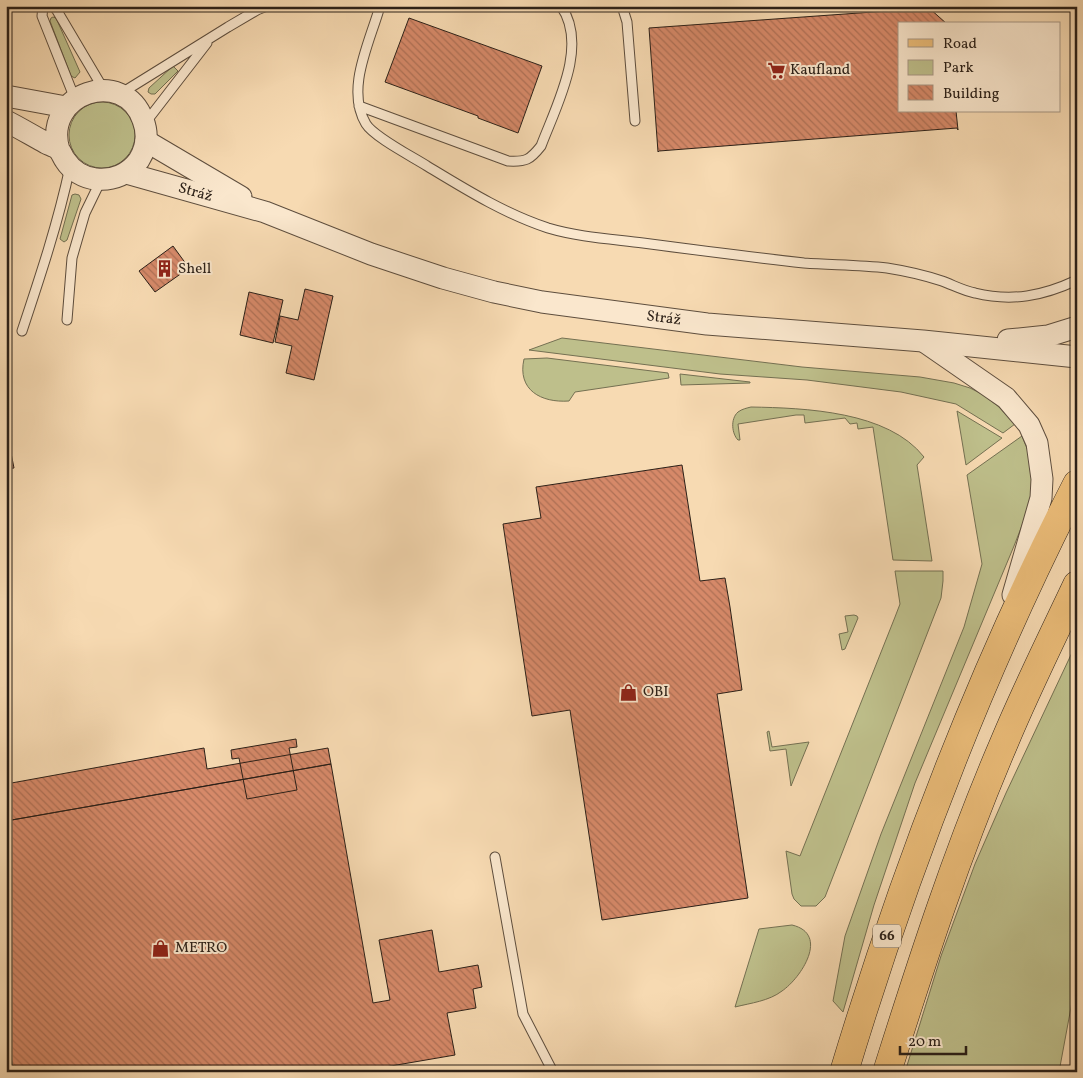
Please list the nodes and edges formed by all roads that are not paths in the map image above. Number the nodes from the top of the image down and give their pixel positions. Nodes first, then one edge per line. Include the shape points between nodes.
1 (43, 6) edge
2 (52, 6) edge
3 (267, 6) edge
4 (380, 6) edge
5 (562, 6) edge
6 (622, 6) edge
7 (212, 37) junction
8 (112, 92) junction
9 (6, 96) edge
10 (71, 103) junction
11 (358, 106) junction
12 (6, 121) edge
13 (635, 122) dead end
14 (145, 132) junction
15 (64, 158) junction
16 (126, 173) junction
17 (101, 180) junction
18 (265, 212) junction
19 (1077, 280) edge
20 (67, 320) dead end
21 (1077, 327) edge
22 (22, 331) dead end
23 (923, 341) junction
24 (1077, 357) edge
25 (1077, 484) edge
26 (1077, 585) edge
27 (993, 662) junction
28 (495, 857) dead end
29 (553, 1072) edge
30 (844, 1072) edge
31 (887, 1072) edge

1 - 10 lane via 42,16
2 - 8 lane
3 - 7 lane
4 - 11 lane via 358,76
5 - 11 lane via 570,24 571,62 541,146 524,162 508,161
6 - 13 lane
7 - 8 lane
7 - 14 lane
8 - 10 street via 89,92
8 - 14 street, Stráž via 136,106
9 - 10 street
10 - 15 street via 60,117 57,128
11 - 19 lane via 367,126 390,144 495,205 548,228 698,252 886,268 916,273 974,293 1005,298 1032,296
12 - 15 street
14 - 16 street via 143,152
14 - 18 street, Stráž
15 - 17 street via 81,175
15 - 22 lane via 63,198
16 - 17 street
16 - 18 street, Stráž
17 - 20 lane via 85,213 72,258
18 - 23 street, Stráž via 371,254 443,278 542,302 707,324
21 - 23 street via 1032,339
23 - 24 street, Stráž
23 - 27 street via 1006,398 1029,425 1037,443 1041,498
25 - 27 main road, 66
26 - 31 main road via 1004,743 975,816
27 - 30 main road, 66 via 900,896
28 - 29 lane via 523,1014

